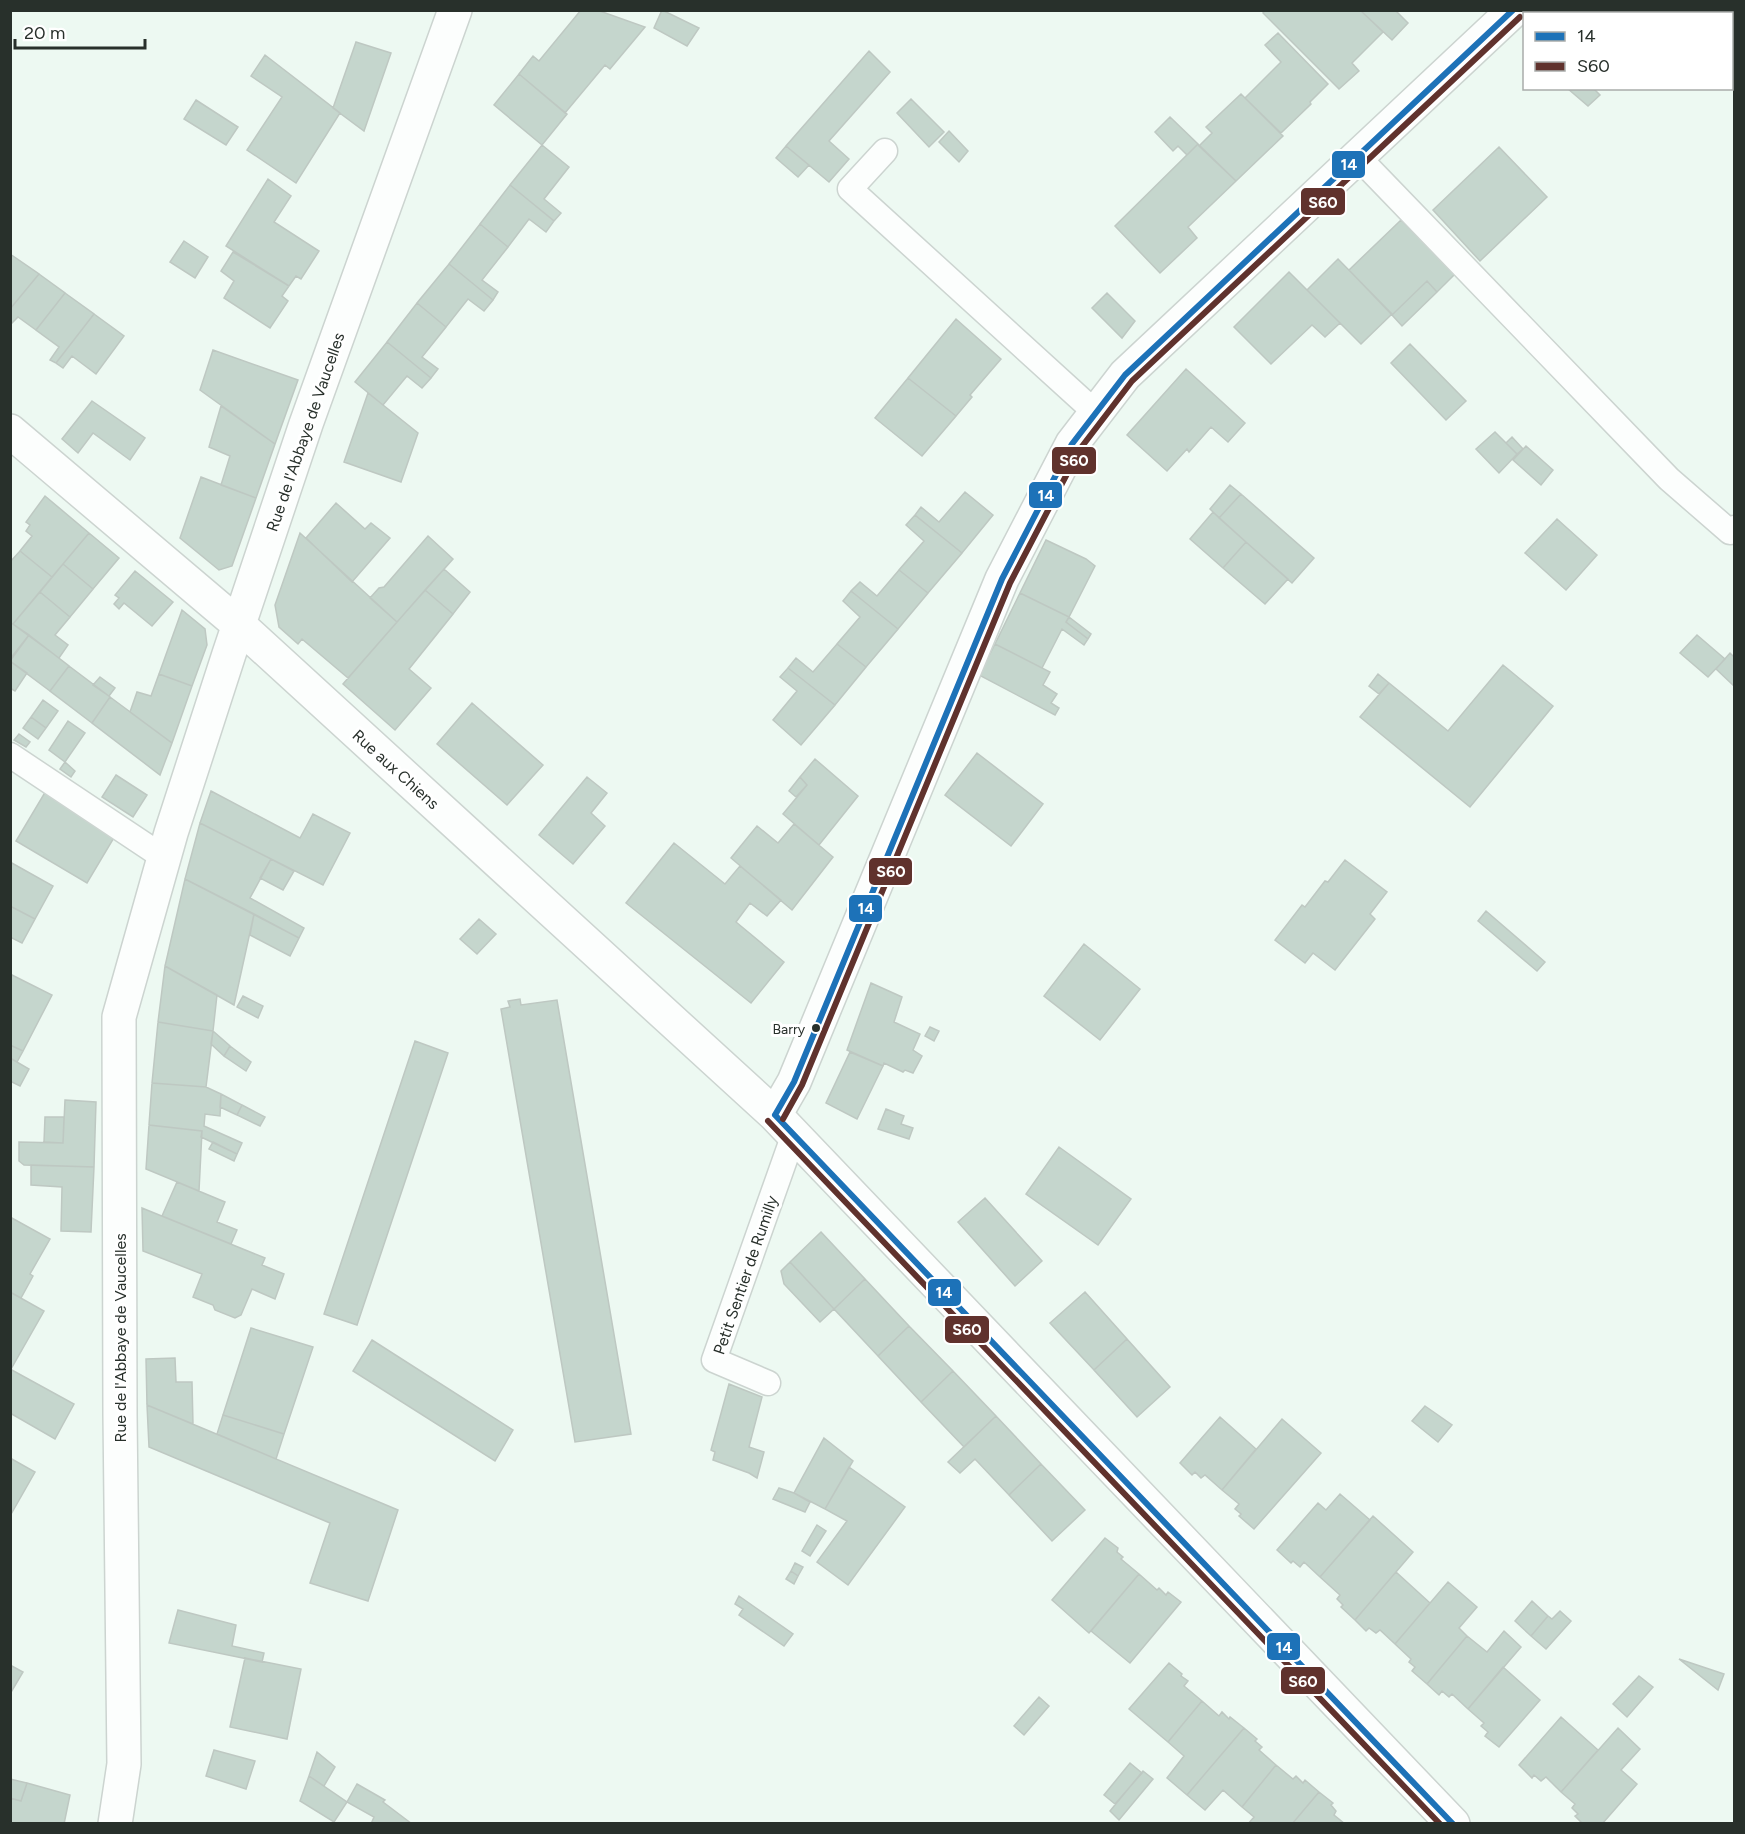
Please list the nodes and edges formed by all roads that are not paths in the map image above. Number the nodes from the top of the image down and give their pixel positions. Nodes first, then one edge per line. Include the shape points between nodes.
1 (455, 10) edge
2 (1514, 10) edge
3 (885, 151) dead end
4 (1358, 157) junction
5 (1096, 413) junction
6 (10, 431) edge
7 (1734, 528) edge
8 (239, 625) junction
9 (10, 755) edge
10 (163, 858) junction
11 (784, 1125) junction
12 (768, 1383) dead end
13 (115, 1824) edge
14 (1453, 1824) edge

1 - 8 street, Rue de l'Abbaye de Vaucelles via 306,424
2 - 4 street
3 - 5 lane via 850,189
4 - 5 street via 1125,375
4 - 7 lane via 1669,479 1730,532
5 - 11 street via 1072,444 1002,579 794,1082
6 - 8 street, Rue aux Chiens
8 - 10 street, Rue de l'Abbaye de Vaucelles
8 - 11 street, Rue aux Chiens
9 - 10 lane
10 - 13 street, Rue de l'Abbaye de Vaucelles via 119,1017 124,1764
11 - 12 lane, Petit Sentier de Rumilly via 714,1360
11 - 14 street, Rue aux Chiens

